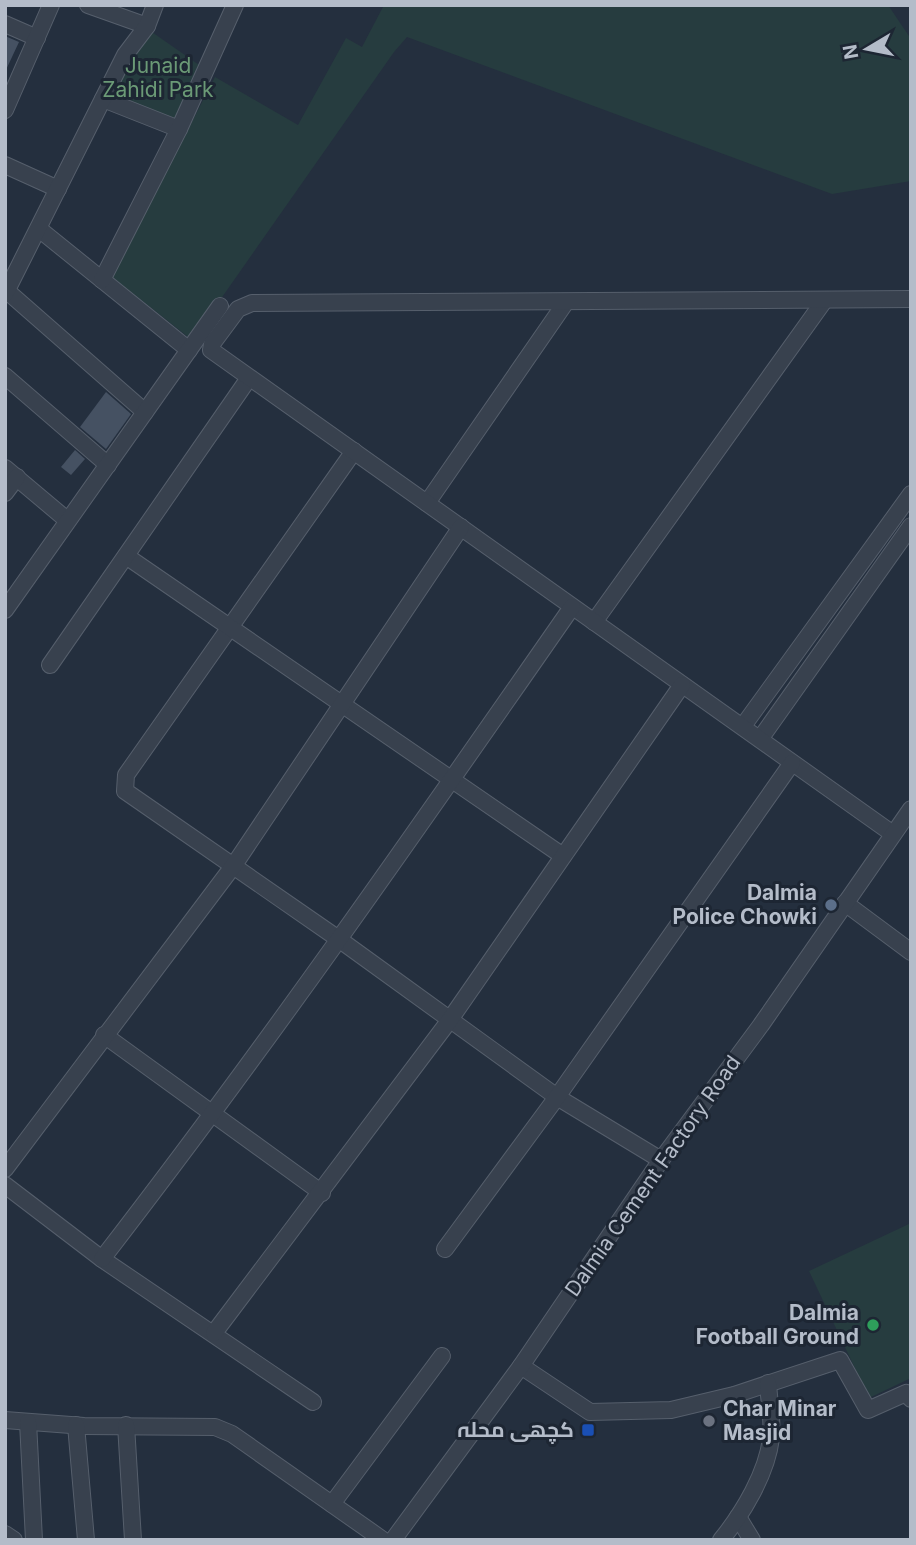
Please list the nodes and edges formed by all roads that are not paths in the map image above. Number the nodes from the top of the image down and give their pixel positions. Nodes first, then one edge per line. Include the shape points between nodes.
1 (51, 5) edge
2 (88, 5) edge
3 (155, 5) edge
4 (235, 5) edge
5 (5, 24) edge
6 (147, 26) junction
7 (37, 38) junction
8 (103, 99) junction
9 (5, 110) edge
10 (179, 130) junction
11 (5, 165) edge
12 (58, 189) junction
13 (40, 229) junction
14 (102, 280) junction
15 (6, 293) edge
16 (911, 299) edge
17 (824, 301) junction
18 (566, 303) junction
19 (220, 306) dead end
20 (189, 350) junction
21 (5, 376) edge
22 (249, 377) junction
23 (145, 412) junction
24 (354, 451) junction
25 (108, 465) junction
26 (11, 473) edge
27 (5, 493) edge
28 (911, 494) edge
29 (426, 503) junction
30 (67, 520) junction
31 (911, 526) edge
32 (461, 527) junction
33 (126, 556) junction
34 (8, 599) edge
35 (572, 607) junction
36 (594, 622) junction
37 (231, 628) junction
38 (50, 665) dead end
39 (785, 668) junction
40 (801, 681) junction
41 (682, 685) junction
42 (342, 704) junction
43 (743, 726) junction
44 (760, 739) junction
45 (792, 763) junction
46 (452, 780) junction
47 (911, 809) edge
48 (893, 834) junction
49 (563, 856) junction
50 (234, 865) junction
51 (845, 903) junction
52 (340, 940) junction
53 (911, 952) edge
54 (449, 1021) junction
55 (104, 1035) junction
56 (557, 1097) junction
57 (214, 1115) junction
58 (661, 1160) junction
59 (5, 1169) edge
60 (5, 1185) edge
61 (322, 1193) junction
62 (444, 1249) dead end
63 (102, 1259) junction
64 (214, 1333) junction
65 (442, 1356) dead end
66 (521, 1366) junction
67 (768, 1383) junction
68 (911, 1399) edge
69 (313, 1402) dead end
70 (5, 1420) edge
71 (28, 1422) junction
72 (76, 1426) junction
73 (126, 1426) junction
74 (332, 1504) junction
75 (738, 1517) junction
76 (5, 1534) edge
77 (14, 1540) edge
78 (34, 1540) edge
79 (86, 1540) edge
80 (133, 1540) edge
81 (383, 1540) edge
82 (393, 1540) edge
83 (721, 1540) edge
84 (752, 1540) edge

1 - 7 street
2 - 6 street
3 - 6 street
4 - 10 street
5 - 7 street
6 - 8 street via 125,55
7 - 9 street
8 - 10 street
8 - 12 street
10 - 14 street
11 - 12 street
12 - 13 street
13 - 14 street
13 - 15 street
14 - 20 street
15 - 23 street
16 - 17 street
17 - 18 street
17 - 36 street
18 - 22 street via 244,304 211,350
18 - 29 street
19 - 20 street
20 - 23 street
21 - 25 street
22 - 24 street
22 - 33 street
23 - 25 street
24 - 29 street
24 - 37 street
25 - 30 street
26 - 27 street
26 - 30 street
28 - 39 street
29 - 32 street
30 - 34 street
31 - 40 street
32 - 35 street
32 - 42 street
33 - 37 street
33 - 38 street
35 - 36 street
35 - 46 street
36 - 41 street
37 - 42 street
37 - 50 street via 123,783 125,791
39 - 40 street
39 - 43 street
40 - 44 street
41 - 43 street
41 - 49 street
42 - 46 street
42 - 50 street
43 - 44 street
44 - 45 street
45 - 48 street
45 - 56 street
46 - 49 street
46 - 52 street
47 - 48 street, Dalmia Cement Factory Road
48 - 51 street, Dalmia Cement Factory Road
49 - 54 street
50 - 52 street
50 - 55 street
51 - 53 street
51 - 58 street, Dalmia Cement Factory Road
52 - 54 street
52 - 57 street
54 - 56 street
54 - 61 street
55 - 57 street
55 - 59 street
56 - 58 street
56 - 62 street
57 - 61 street
57 - 63 street
58 - 66 street, Dalmia Cement Factory Road
60 - 63 street
61 - 64 street
63 - 64 street
64 - 69 street
65 - 74 street
66 - 67 street via 590,1412 671,1409
66 - 82 street, Dalmia Cement Factory Road
67 - 68 street via 840,1360 868,1410 906,1393
67 - 75 street via 771,1438 757,1482
70 - 71 street
71 - 72 street
71 - 78 street
72 - 73 street
72 - 79 street
73 - 74 street via 215,1427
73 - 80 street
74 - 81 street
75 - 83 street
75 - 84 street
76 - 77 street

